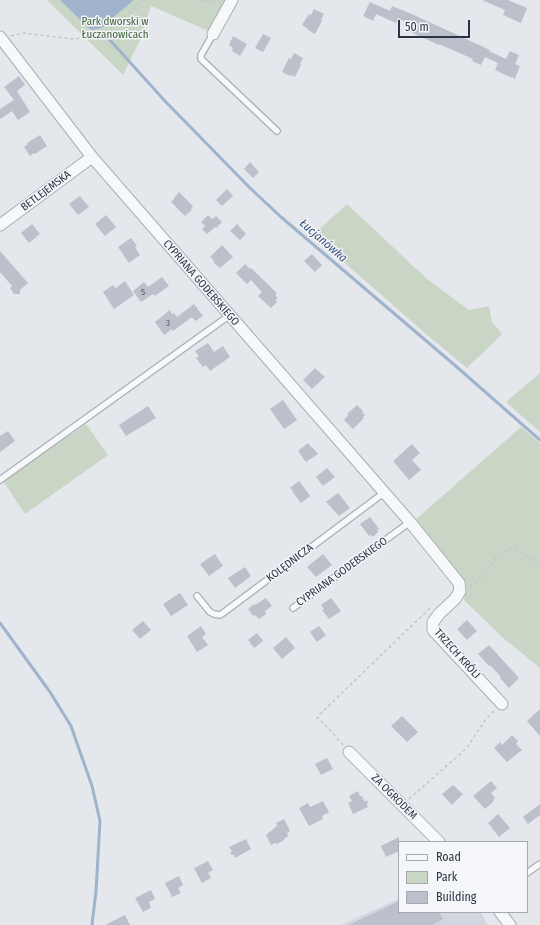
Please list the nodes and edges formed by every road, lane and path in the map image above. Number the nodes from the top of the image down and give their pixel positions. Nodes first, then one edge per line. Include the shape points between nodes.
1 (143, 0) edge
2 (200, 0) edge
3 (231, 3) edge
4 (214, 34) joint
5 (1, 38) edge
6 (277, 131) dead end
7 (92, 157) junction
8 (0, 225) edge
9 (230, 315) junction
10 (0, 480) edge
11 (385, 492) junction
12 (410, 522) junction
13 (540, 567) edge
14 (460, 587) junction
15 (197, 596) dead end
16 (432, 605) dead end
17 (292, 608) dead end
18 (502, 704) joint
19 (349, 752) joint
20 (402, 805) junction
21 (438, 841) edge
22 (540, 864) edge
23 (528, 872) edge
24 (501, 913) edge
25 (510, 925) edge

1 - 5 path via 102,35 74,39 23,33
2 - 3 path
3 - 4 street
4 - 6 lane via 200,59
5 - 7 street, CYPRIANA GODEBSKIEGO
7 - 8 street, BETLEJEMSKA
7 - 9 street, CYPRIANA GODEBSKIEGO
9 - 10 lane
9 - 11 street, CYPRIANA GODEBSKIEGO
11 - 12 street, CYPRIANA GODEBSKIEGO
11 - 15 lane, KOLĘDNICZA via 220,615 210,612
12 - 14 street, CYPRIANA GODEBSKIEGO
12 - 17 lane, CYPRIANA GODEBSKIEGO
13 - 14 path via 516,549 507,549 469,588
14 - 18 street, TRZECH KRÓLI via 455,599 433,622 433,630
16 - 19 path via 317,717
18 - 20 path via 486,719 466,749
19 - 20 street, ZA OGRODEM
20 - 21 street, ZA OGRODEM
22 - 23 lane
24 - 25 street

